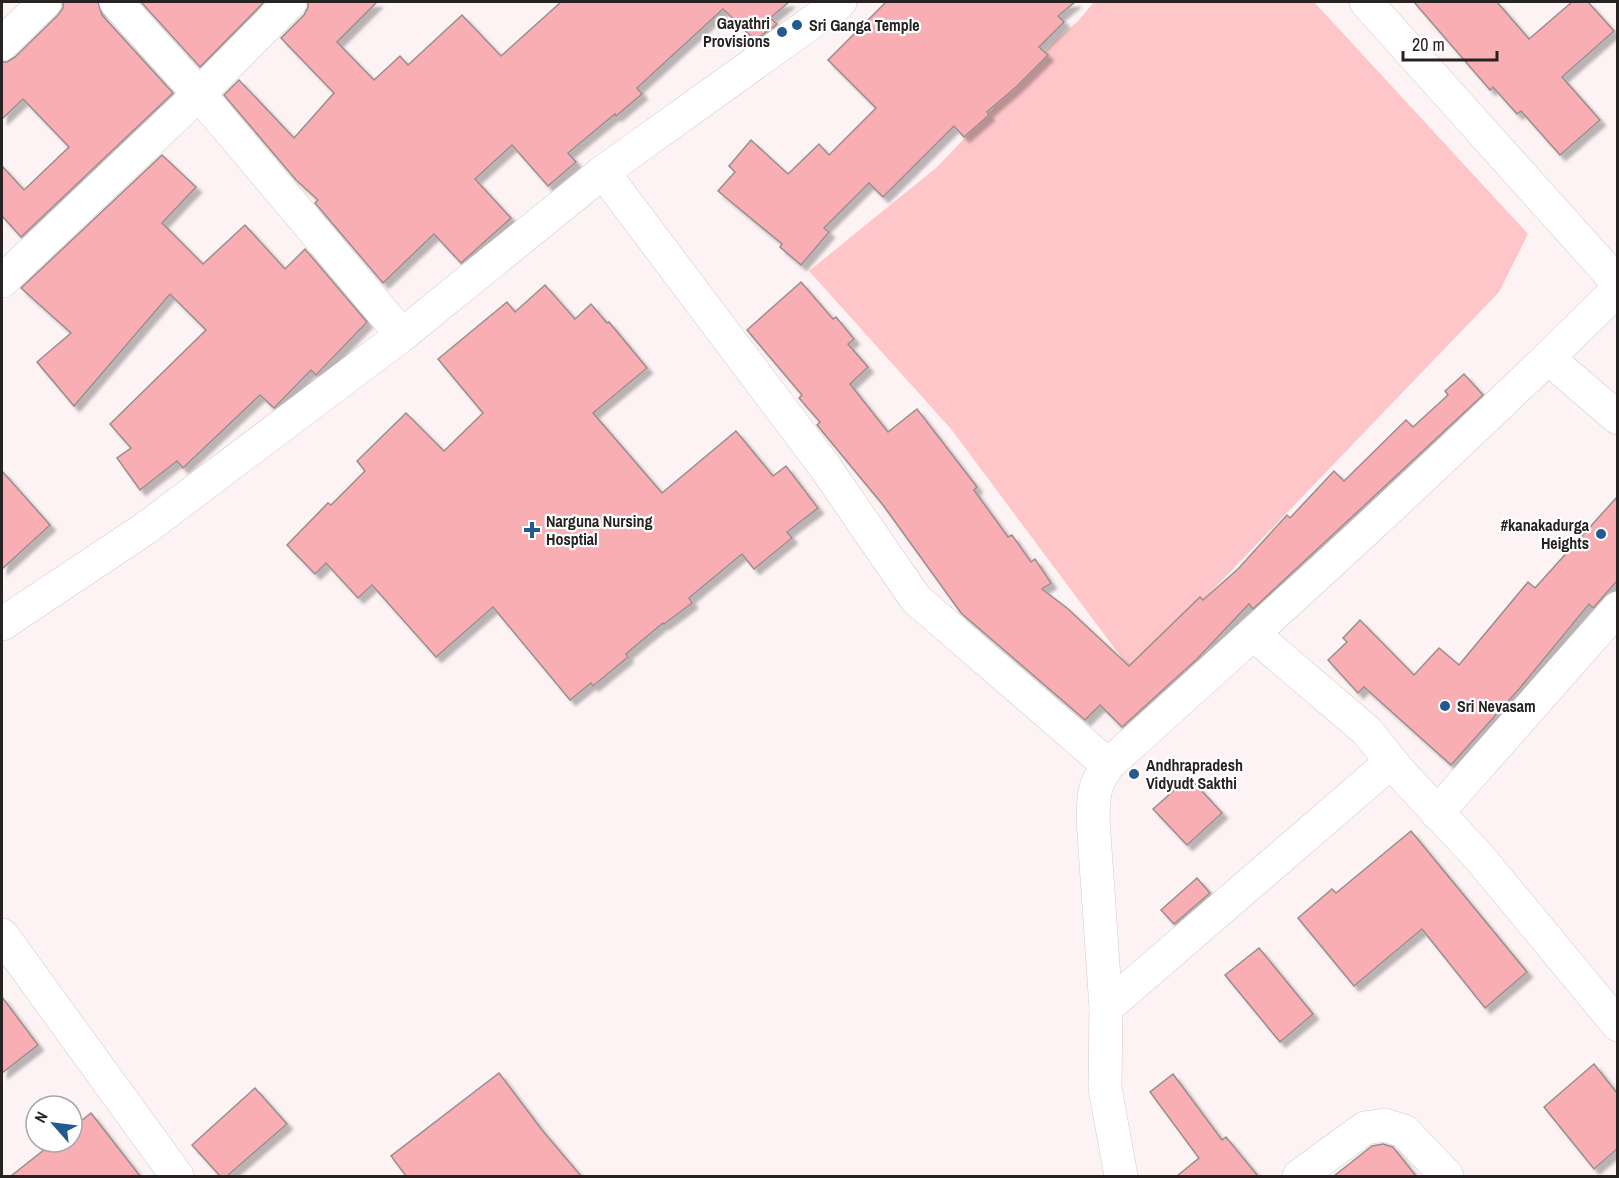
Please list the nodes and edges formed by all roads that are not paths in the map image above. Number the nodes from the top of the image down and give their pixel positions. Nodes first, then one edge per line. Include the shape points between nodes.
1 (45, 2) edge
2 (116, 2) edge
3 (290, 2) edge
4 (840, 2) edge
5 (1366, 2) edge
6 (2, 44) edge
7 (199, 94) junction
8 (603, 172) junction
9 (2, 281) edge
10 (1617, 283) edge
11 (1617, 289) edge
12 (402, 335) junction
13 (1548, 358) junction
14 (1617, 418) edge
15 (1617, 608) edge
16 (2, 624) edge
17 (1253, 634) junction
18 (1391, 762) junction
19 (1108, 765) junction
20 (1437, 813) junction
21 (2, 935) edge
22 (1106, 1008) junction
23 (1617, 1025) edge
24 (177, 1176) edge
25 (1120, 1176) edge
26 (1299, 1176) edge
27 (1447, 1176) edge

1 - 6 street
2 - 7 street
3 - 7 street
4 - 8 street
5 - 10 street
7 - 9 street
7 - 12 street
8 - 12 street
8 - 19 street via 825,467 916,599
11 - 13 street
12 - 16 street via 146,528
13 - 14 street
13 - 17 street
15 - 20 street
17 - 18 street via 1367,731
17 - 19 street
18 - 20 street
18 - 22 street
19 - 22 street via 1094,788 1093,819
20 - 23 street via 1479,857
21 - 24 street
22 - 25 street via 1105,1088
26 - 27 street via 1365,1128 1384,1125 1404,1131

